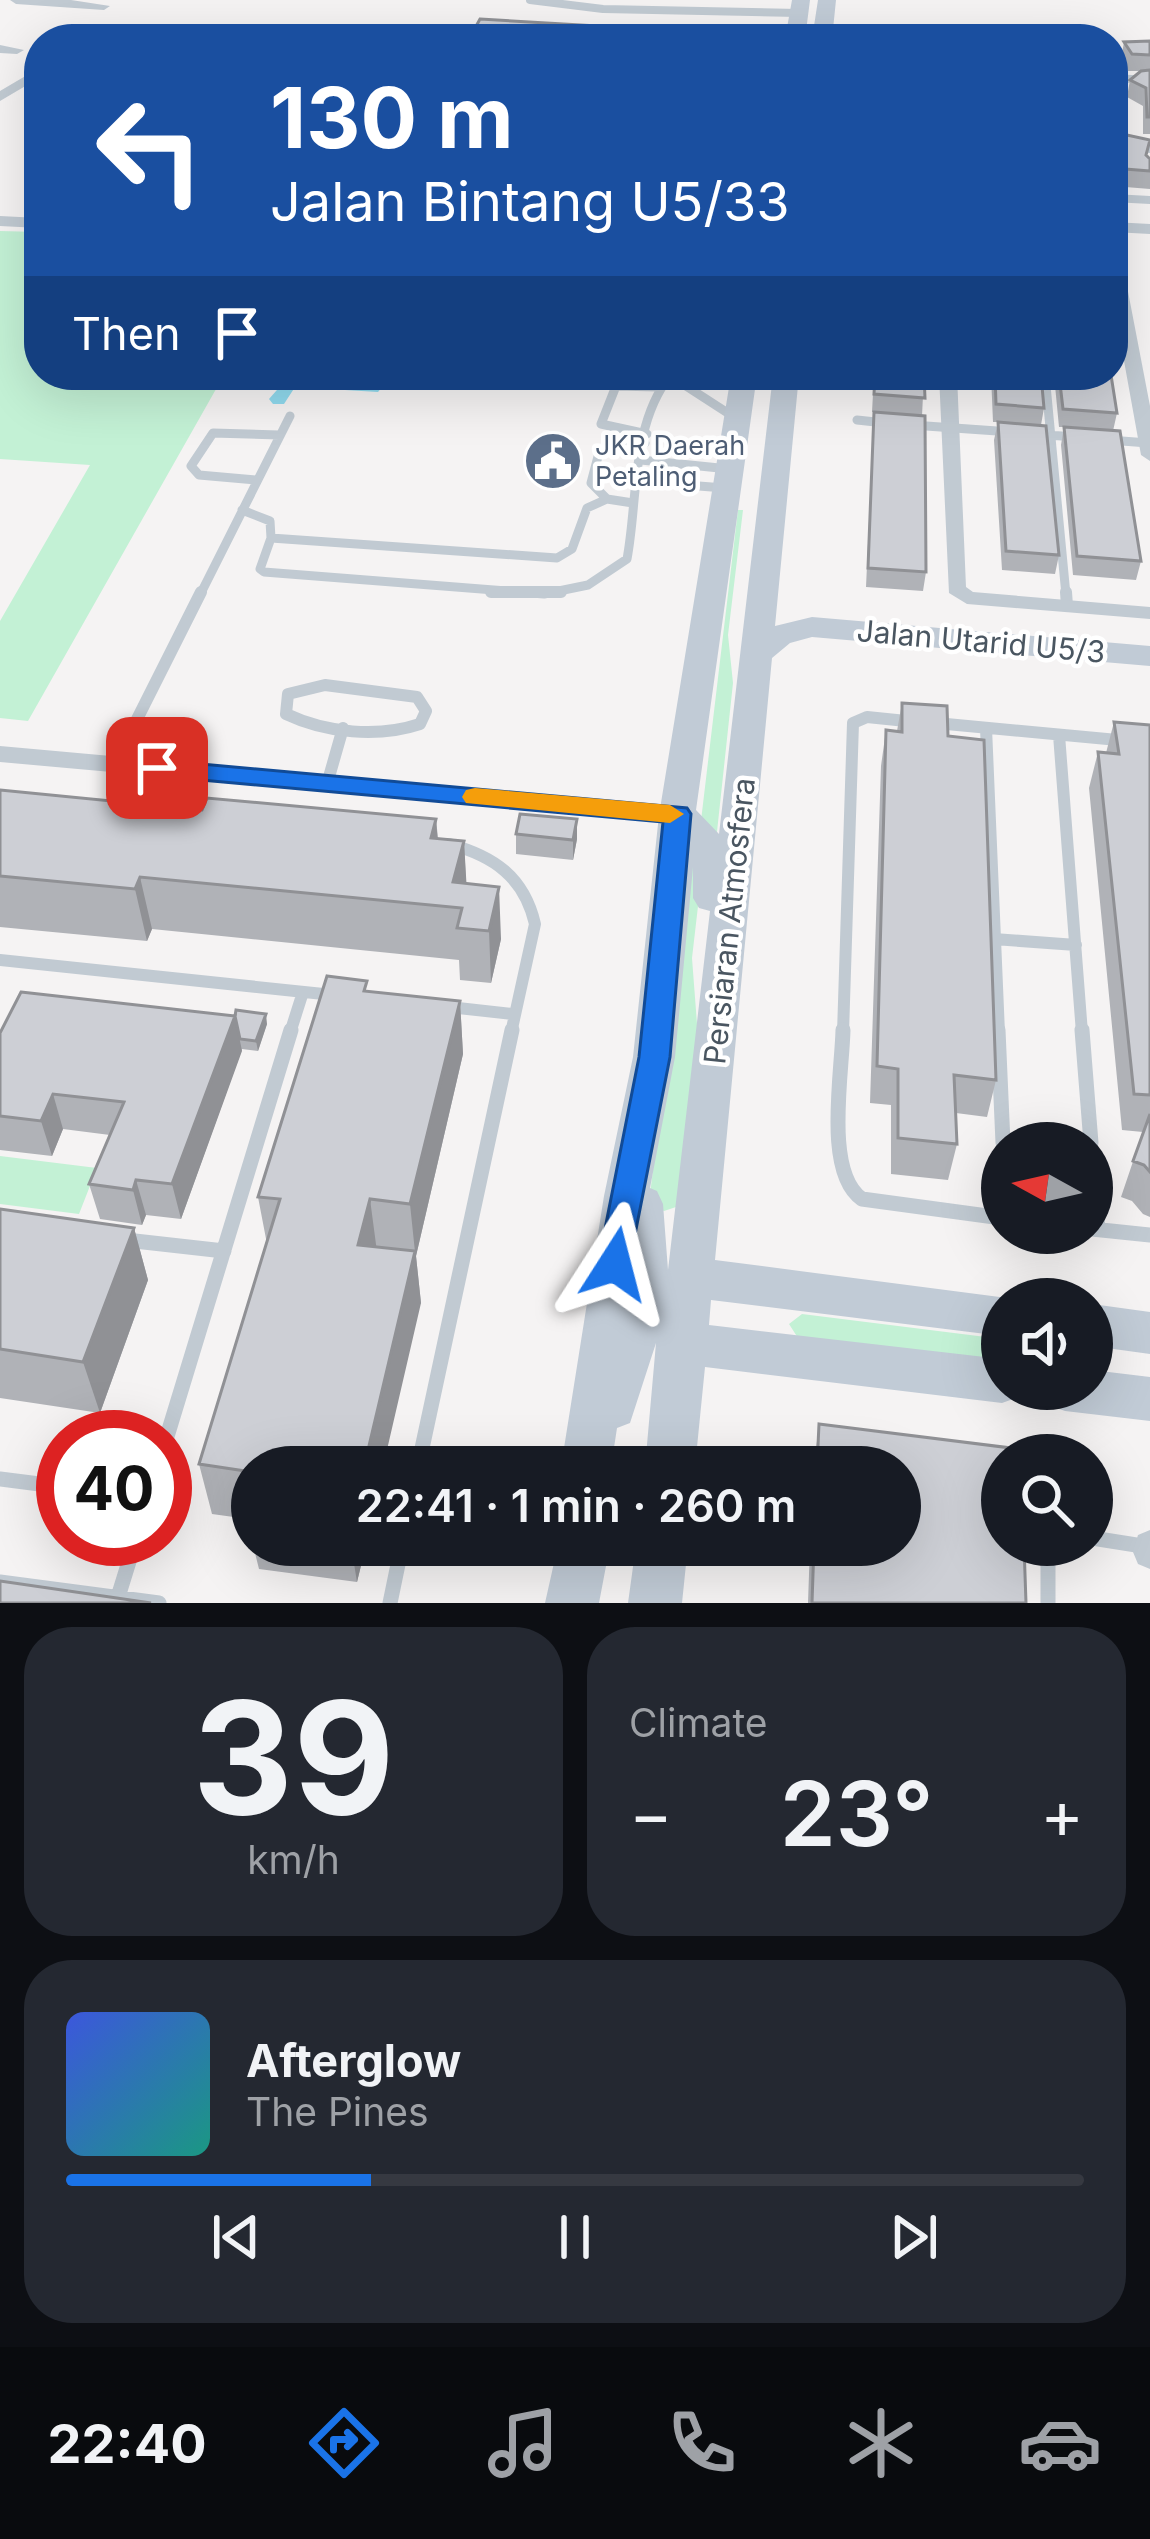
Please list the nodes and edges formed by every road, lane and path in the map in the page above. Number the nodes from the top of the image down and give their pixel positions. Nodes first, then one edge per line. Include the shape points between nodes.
1 (16, 0) edge
2 (530, 0) edge
3 (104, 6) dead end
4 (800, 7) edge
5 (0, 49) edge
6 (17, 50) dead end
7 (1128, 330) edge
8 (1144, 387) edge
9 (614, 390) edge
10 (657, 390) edge
11 (692, 390) edge
12 (742, 390) edge
13 (781, 390) edge
14 (948, 390) edge
15 (1046, 390) edge
16 (290, 416) dead end
17 (738, 420) junction
18 (857, 421) dead end
19 (948, 428) junction
20 (279, 434) junction
21 (1051, 435) junction
22 (646, 439) junction
23 (1149, 449) edge
24 (641, 460) junction
25 (256, 480) junction
26 (636, 481) junction
27 (751, 481) junction
28 (607, 500) junction
29 (633, 503) junction
30 (242, 510) junction
31 (271, 538) junction
32 (762, 587) junction
33 (1067, 605) junction
34 (1150, 613) edge
35 (812, 627) junction
36 (1150, 656) edge
37 (754, 661) junction
38 (343, 728) junction
39 (986, 728) junction
40 (1059, 735) junction
41 (1150, 743) edge
42 (0, 754) edge
43 (114, 764) junction
44 (327, 784) junction
45 (677, 814) junction
46 (424, 842) edge
47 (994, 939) junction
48 (1076, 945) junction
49 (0, 960) edge
50 (303, 992) junction
51 (350, 997) edge
52 (443, 1006) edge
53 (722, 1008) junction
54 (513, 1014) junction
55 (654, 1057) junction
56 (1002, 1122) edge
57 (1089, 1122) edge
58 (981, 1215) edge
59 (1113, 1231) edge
60 (1150, 1235) edge
61 (112, 1238) edge
62 (224, 1251) junction
63 (672, 1291) junction
64 (981, 1313) edge
65 (1113, 1328) edge
66 (1150, 1333) edge
67 (684, 1343) junction
68 (981, 1379) edge
69 (1113, 1395) edge
70 (1150, 1399) edge
71 (175, 1410) edge
72 (422, 1446) edge
73 (589, 1446) edge
74 (605, 1446) edge
75 (672, 1446) edge
76 (0, 1479) edge
77 (36, 1484) edge
78 (1113, 1542) edge
79 (1150, 1549) edge
80 (128, 1566) edge
81 (398, 1566) edge
82 (575, 1566) edge
83 (659, 1566) edge
84 (1048, 1566) edge
85 (0, 1582) edge
86 (118, 1598) junction
87 (159, 1603) edge
88 (390, 1603) edge
89 (569, 1603) edge
90 (655, 1603) edge
91 (1048, 1603) edge

1 - 3 street
2 - 4 lane via 603,9
5 - 6 street
7 - 8 street
8 - 23 street
9 - 22 lane via 601,424
10 - 22 lane
11 - 17 lane
12 - 17 street, Persiaran Atmosfera
13 - 27 street, Persiaran Atmosfera
14 - 19 street
15 - 21 lane
16 - 20 lane
17 - 27 street, Persiaran Atmosfera
18 - 19 lane
19 - 21 lane
19 - 33 street via 956,589 967,598
20 - 25 lane
20 - 25 lane via 213,433 190,466 199,475
21 - 23 lane
21 - 33 lane
22 - 24 lane
22 - 28 lane via 600,449 591,483
24 - 26 lane
24 - 27 lane
25 - 30 lane
26 - 27 lane
26 - 29 lane
27 - 32 street, Persiaran Atmosfera
27 - 45 street, Persiaran Atmosfera
28 - 29 lane
28 - 31 lane via 583,513 572,549 542,560
29 - 31 lane via 627,559 587,588 561,593 264,572
30 - 31 lane via 266,515
30 - 43 lane
32 - 35 street via 773,605
32 - 37 street, Persiaran Atmosfera
33 - 34 street
35 - 36 street, Jalan Utarid U5/3
35 - 37 street via 765,642
37 - 53 street, Persiaran Atmosfera
38 - 38 lane via 291,718 288,694 326,685 405,694 426,711 407,730
38 - 44 lane
39 - 40 lane
39 - 47 lane
39 - 58 lane via 854,721 839,1165 862,1199
40 - 41 lane
40 - 48 lane
42 - 43 street
43 - 44 street
44 - 45 street
45 - 53 street via 713,854 711,943
45 - 55 street, Persiaran Atmosfera
46 - 54 lane via 473,849 501,863 531,898 535,924
47 - 48 lane
47 - 56 lane
48 - 57 lane
49 - 50 lane
50 - 51 lane
50 - 62 lane
52 - 54 lane
53 - 63 street, Persiaran Atmosfera
54 - 72 lane
55 - 63 street via 643,1268
55 - 73 street, Persiaran Atmosfera
59 - 60 lane
61 - 62 lane
62 - 71 lane
63 - 64 street
63 - 67 street, Persiaran Atmosfera
63 - 74 street via 632,1340
65 - 66 street
67 - 68 street
67 - 75 street, Persiaran Atmosfera
69 - 70 street
76 - 77 lane
78 - 79 lane
80 - 86 lane
81 - 88 lane
82 - 89 street
83 - 90 street
84 - 91 lane
85 - 86 lane
86 - 87 lane

